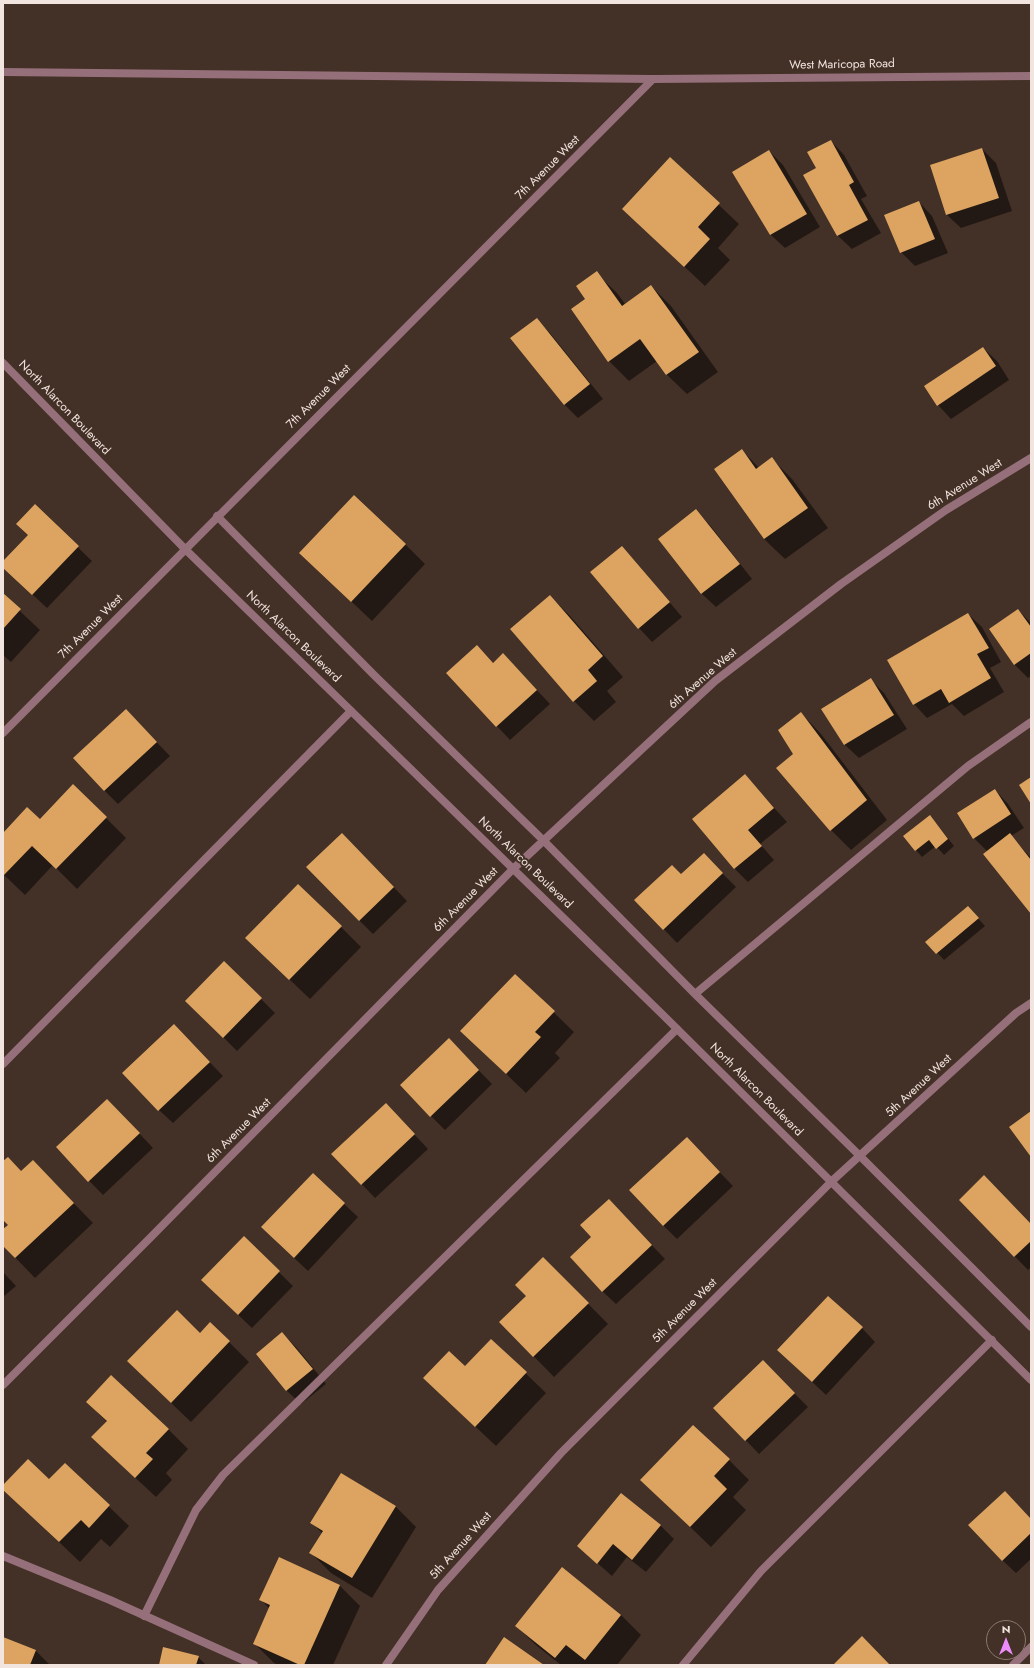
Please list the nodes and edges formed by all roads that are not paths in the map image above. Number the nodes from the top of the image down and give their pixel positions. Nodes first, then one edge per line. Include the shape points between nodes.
1 (3, 72) edge
2 (1031, 76) edge
3 (653, 79) junction
4 (3, 363) edge
5 (1031, 458) edge
6 (217, 516) junction
7 (185, 549) junction
8 (350, 711) junction
9 (1031, 722) edge
10 (3, 733) edge
11 (544, 841) junction
12 (513, 869) junction
13 (695, 994) junction
14 (1031, 1003) edge
15 (677, 1029) junction
16 (3, 1064) edge
17 (860, 1156) junction
18 (832, 1181) junction
19 (1031, 1327) edge
20 (992, 1340) junction
21 (1031, 1380) edge
22 (3, 1385) edge
23 (3, 1556) edge
24 (144, 1616) junction
25 (1031, 1647) edge
26 (254, 1665) edge
27 (386, 1665) edge
28 (683, 1665) edge
29 (1013, 1665) edge

1 - 3 street, West Maricopa Road
2 - 3 street, West Maricopa Road
3 - 6 street, 7th Avenue West
4 - 7 street, North Alarcon Boulevard
5 - 11 street, 6th Avenue West via 946,510 853,575 715,681
6 - 7 street, 7th Avenue West
6 - 11 street via 374,675
7 - 8 street, North Alarcon Boulevard
7 - 10 street, 7th Avenue West
8 - 12 street, North Alarcon Boulevard
8 - 16 street
9 - 13 street via 968,766
11 - 12 street, 6th Avenue West
11 - 13 street
12 - 15 street, North Alarcon Boulevard
12 - 22 street, 6th Avenue West
13 - 17 street
14 - 17 street, 5th Avenue West via 1016,1013
15 - 18 street, North Alarcon Boulevard
15 - 24 street via 223,1475 196,1510
17 - 18 street, 5th Avenue West
17 - 19 street
18 - 20 street, North Alarcon Boulevard
18 - 27 street, 5th Avenue West via 561,1453 438,1590
20 - 21 street, North Alarcon Boulevard
20 - 28 street via 761,1571
23 - 24 street
24 - 26 street
25 - 29 street

